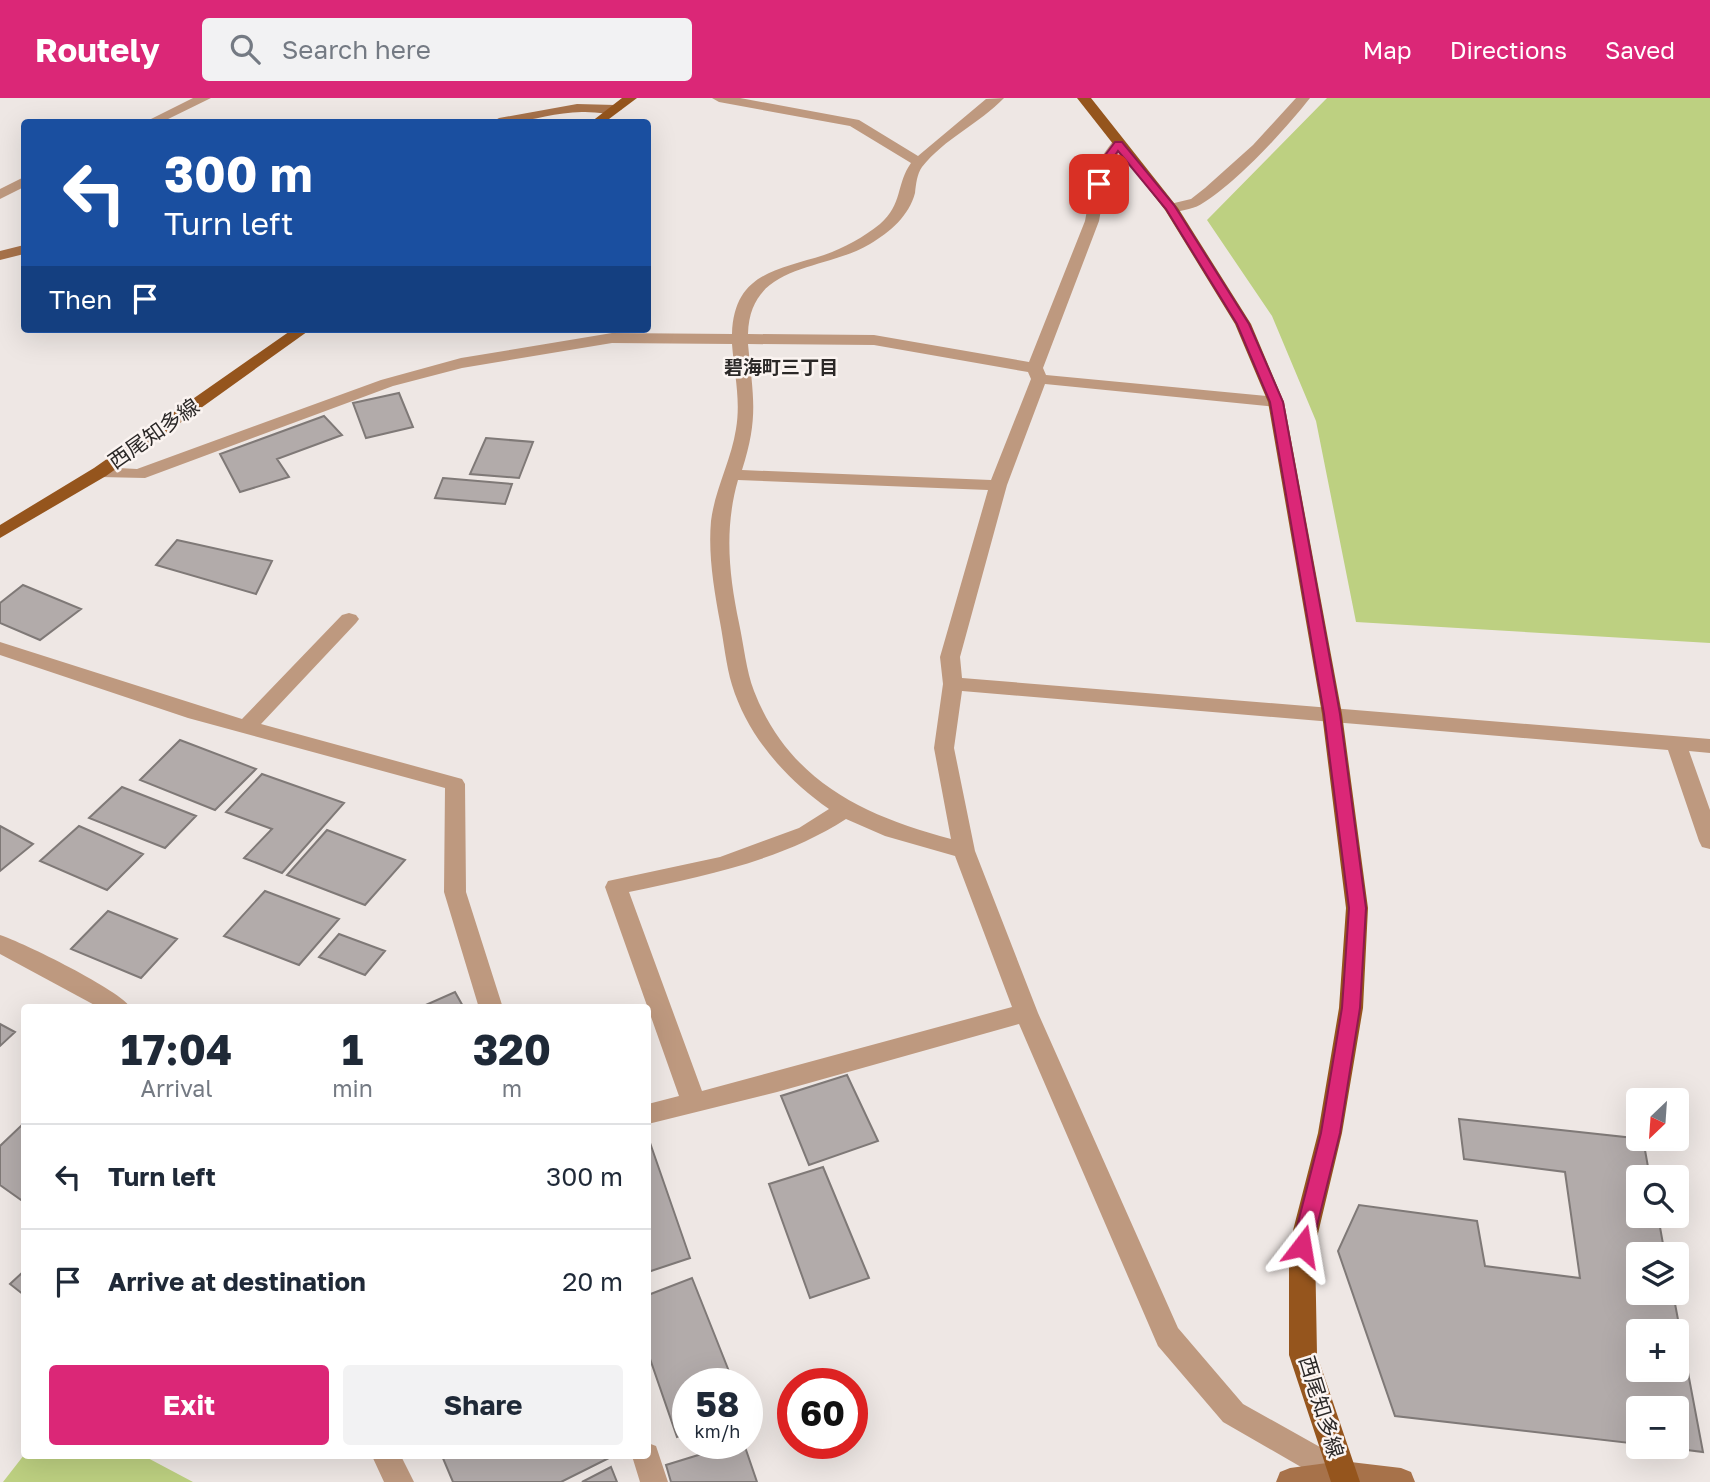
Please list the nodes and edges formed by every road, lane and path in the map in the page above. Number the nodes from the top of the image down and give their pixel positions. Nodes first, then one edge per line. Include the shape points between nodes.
1 (204, 98) edge
2 (630, 98) edge
3 (719, 98) edge
4 (997, 98) edge
5 (1084, 98) edge
6 (1303, 98) edge
7 (615, 109) junction
8 (158, 119) edge
9 (516, 119) edge
10 (601, 119) edge
11 (1118, 144) junction
12 (919, 162) junction
13 (21, 183) edge
14 (0, 195) edge
15 (1171, 208) junction
16 (21, 250) edge
17 (0, 256) edge
18 (297, 333) edge
19 (738, 337) junction
20 (1037, 373) junction
21 (1276, 402) junction
22 (100, 472) junction
23 (731, 475) junction
24 (998, 485) junction
25 (1, 532) edge
26 (349, 619) dead end
27 (0, 648) edge
28 (953, 684) junction
29 (1332, 714) junction
30 (246, 727) junction
31 (1676, 743) junction
32 (1710, 746) edge
33 (845, 809) junction
34 (1710, 841) edge
35 (964, 851) junction
36 (0, 944) edge
37 (112, 1004) edge
38 (490, 1004) edge
39 (1026, 1013) junction
40 (694, 1103) junction
41 (651, 1113) edge
42 (388, 1459) edge
43 (647, 1459) edge
44 (1344, 1479) edge
45 (400, 1482) edge
46 (654, 1482) edge
47 (1290, 1482) edge
48 (1401, 1482) edge

1 - 8 street
2 - 7 main road
3 - 12 street via 854,123
4 - 12 street
5 - 11 main road, 西尾知多線
6 - 15 street via 1258,148 1210,191 1196,202
7 - 9 street via 577,108
7 - 10 main road
11 - 15 main road, 西尾知多線
11 - 20 street via 1102,166 1091,221
12 - 19 street via 895,218 836,255 797,266 758,285 743,309
13 - 14 street
15 - 21 main road, 西尾知多線 via 1243,324
16 - 17 street
18 - 22 main road, 西尾知多線
19 - 20 street via 874,340
19 - 22 street via 612,338 461,363 387,383 139,474
19 - 23 street via 747,406
20 - 21 street
20 - 24 street
21 - 29 main road, 西尾知多線
22 - 25 main road, 西尾知多線
23 - 24 street
23 - 33 street via 722,510 719,552 743,688 777,753 809,784
24 - 28 street via 950,657
26 - 30 street
27 - 30 street
28 - 29 street
28 - 35 street via 944,748
29 - 31 street
29 - 44 main road, 西尾知多線 via 1357,908 1351,1008 1330,1133 1302,1246 1303,1355
30 - 38 street via 455,784 455,892
31 - 32 street
31 - 34 street
33 - 35 street via 882,827
33 - 40 street via 807,834 723,864 616,887
35 - 39 street
36 - 37 street
39 - 40 street
39 - 44 street via 1168,1337 1233,1413
40 - 41 street
42 - 45 street
43 - 46 street
44 - 47 street
44 - 48 street

